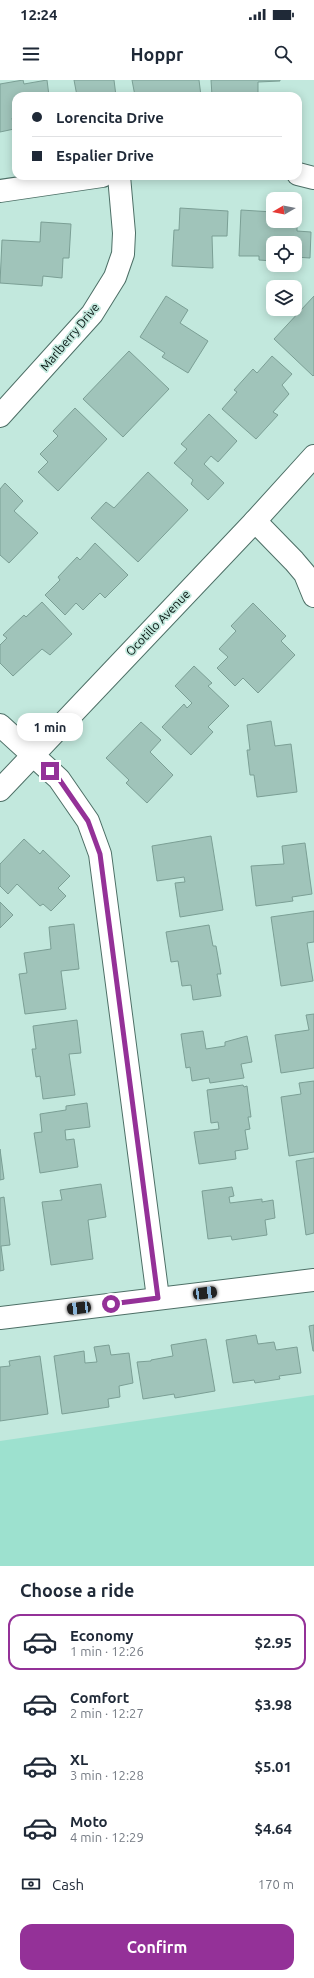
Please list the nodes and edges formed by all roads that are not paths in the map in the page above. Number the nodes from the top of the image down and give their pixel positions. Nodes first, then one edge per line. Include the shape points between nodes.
1 (302, 175) edge
2 (314, 178) edge
3 (73, 180) edge
4 (119, 180) edge
5 (0, 190) edge
6 (0, 416) edge
7 (314, 456) edge
8 (255, 521) junction
9 (314, 596) edge
10 (0, 725) edge
11 (33, 754) junction
12 (0, 790) edge
13 (314, 1280) edge
14 (158, 1298) junction
15 (0, 1318) edge

1 - 2 street
3 - 5 street
4 - 6 street, Marlberry Drive via 124,233 122,254 114,277 92,314
7 - 8 street, Ocotillo Avenue
8 - 9 street via 305,574
8 - 11 street, Ocotillo Avenue
10 - 11 street
11 - 12 street, Ocotillo Avenue
11 - 14 street via 59,779 88,821 100,854
13 - 14 street
14 - 15 street

